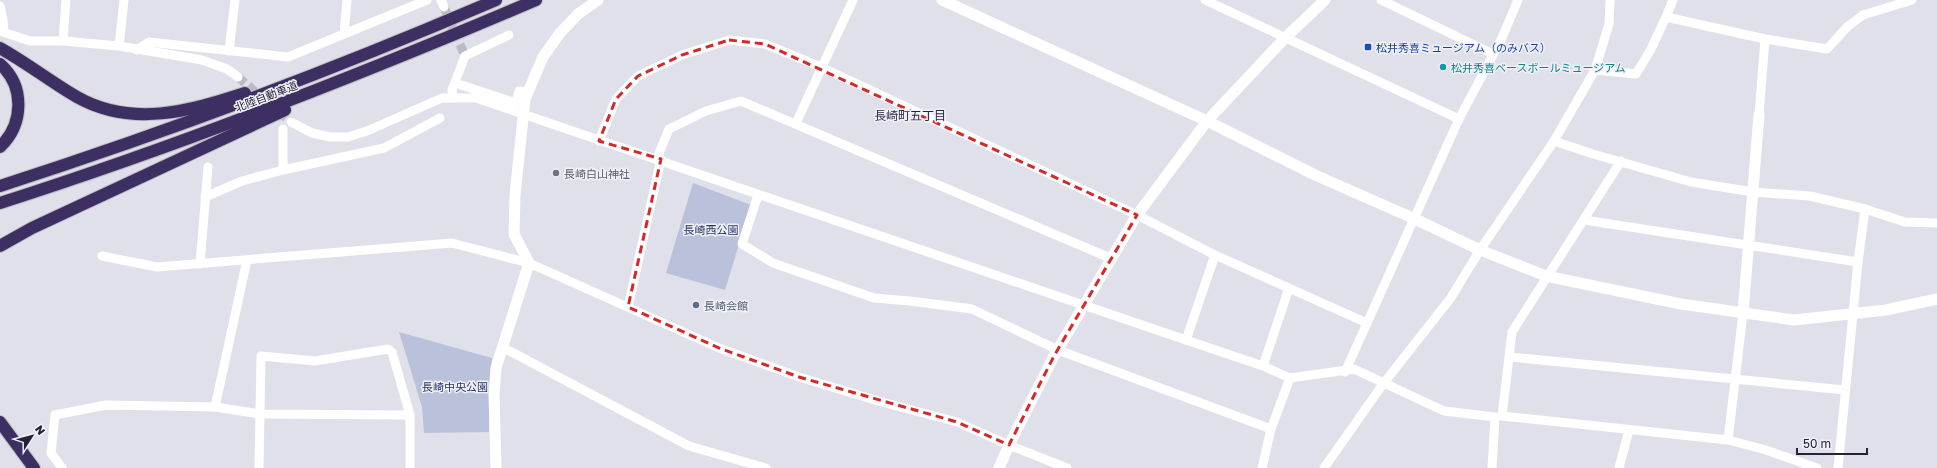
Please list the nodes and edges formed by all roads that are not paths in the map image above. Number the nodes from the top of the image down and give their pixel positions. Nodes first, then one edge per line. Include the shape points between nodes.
1 (66, 0) edge
2 (124, 0) edge
3 (235, 0) edge
4 (347, 0) edge
5 (427, 0) edge
6 (536, 0) edge
7 (598, 0) edge
8 (853, 0) edge
9 (942, 0) edge
10 (1205, 0) edge
11 (1325, 0) edge
12 (1381, 0) edge
13 (1518, 0) edge
14 (1610, 0) edge
15 (1674, 0) edge
16 (1912, 0) edge
17 (492, 1) edge
18 (0, 6) edge
19 (1666, 17) junction
20 (2, 31) edge
21 (344, 34) junction
22 (509, 35) dead end
23 (1285, 38) junction
24 (1765, 39) junction
25 (63, 40) junction
26 (120, 46) junction
27 (0, 48) edge
28 (137, 50) junction
29 (230, 51) junction
30 (1493, 54) junction
31 (0, 64) edge
32 (382, 65) junction
33 (822, 67) junction
34 (1595, 70) junction
35 (238, 77) tunnel mouth
36 (455, 83) junction
37 (528, 92) junction
38 (453, 98) junction
39 (524, 114) junction
40 (1759, 115) joint
41 (440, 118) dead end
42 (1459, 119) junction
43 (291, 122) tunnel mouth
44 (1207, 122) junction
45 (796, 123) junction
46 (283, 129) dead end
47 (600, 141) junction
48 (1554, 141) junction
49 (0, 147) edge
50 (659, 159) junction
51 (1621, 160) junction
52 (208, 167) dead end
53 (283, 170) junction
54 (0, 186) edge
55 (1753, 192) junction
56 (758, 195) junction
57 (205, 197) junction
58 (0, 203) edge
59 (1865, 209) junction
60 (1137, 215) junction
61 (1415, 219) junction
62 (1584, 220) junction
63 (1937, 224) edge
64 (0, 246) edge
65 (1747, 246) junction
66 (1480, 250) junction
67 (1215, 255) junction
68 (102, 256) dead end
69 (1110, 258) junction
70 (247, 260) junction
71 (1858, 262) junction
72 (529, 263) junction
73 (200, 264) junction
74 (1546, 276) junction
75 (1289, 288) junction
76 (1937, 299) edge
77 (1084, 305) junction
78 (628, 307) junction
79 (1743, 313) junction
80 (1853, 315) junction
81 (1367, 323) junction
82 (1186, 340) junction
83 (502, 347) junction
84 (1058, 350) junction
85 (1510, 357) junction
86 (1263, 366) junction
87 (1344, 372) junction
88 (1290, 378) junction
89 (1734, 379) junction
90 (1383, 384) junction
91 (1845, 390) junction
92 (216, 407) junction
93 (260, 414) junction
94 (410, 415) junction
95 (2, 425) edge
96 (1271, 429) junction
97 (1629, 430) junction
98 (1728, 440) junction
99 (1009, 445) junction
100 (34, 468) edge
101 (62, 468) edge
102 (259, 468) edge
103 (410, 468) edge
104 (496, 468) edge
105 (766, 468) edge
106 (999, 468) edge
107 (1067, 468) edge
108 (1262, 468) edge
109 (1324, 468) edge
110 (1492, 468) edge
111 (1619, 468) edge
112 (1816, 468) edge
113 (1838, 468) edge

1 - 25 street
2 - 26 street
3 - 29 street
4 - 21 street
5 - 21 street
6 - 32 highway, 北陸自動車道
7 - 37 street via 578,14 560,33 543,57
8 - 33 street
9 - 44 street
10 - 23 street
11 - 23 street
12 - 30 street
13 - 30 street
14 - 34 street via 1609,24
15 - 19 street
16 - 24 street via 1863,15 1847,27 1827,49
17 - 27 highway via 441,18 263,87 199,107 157,114 117,112 78,98
17 - 54 highway, 北陸自動車道 via 250,100
18 - 20 street
19 - 24 street
19 - 34 street via 1636,74
20 - 25 street via 30,42
21 - 29 street via 288,57
22 - 36 street via 465,56
23 - 42 street
23 - 44 street
24 - 40 street
25 - 26 street
26 - 28 street
28 - 29 street via 149,42
28 - 35 street via 202,60 227,69
30 - 42 street
31 - 49 highway via 13,80 18,106 17,120
32 - 58 highway, 北陸自動車道 via 165,148
32 - 64 highway via 32,228
33 - 45 street
33 - 47 street via 765,44 729,40 682,55 638,76 624,90 616,100
33 - 60 street
34 - 48 street
36 - 37 street via 516,103 519,91
36 - 38 street via 452,90
37 - 39 street
38 - 39 street via 476,98
38 - 43 street via 442,98 348,137 312,133
39 - 47 street
39 - 72 street via 515,195 514,234
40 - 55 street
41 - 53 street via 384,148
42 - 61 street
44 - 60 street
44 - 61 street
45 - 50 street via 740,101 706,111 669,129
45 - 69 street
46 - 53 street
47 - 50 street
48 - 51 street
48 - 66 street
50 - 56 street
50 - 78 street
51 - 55 street via 1691,182
51 - 62 street
52 - 57 street
53 - 57 street via 242,181
55 - 59 street via 1810,196
55 - 65 street
56 - 77 street
56 - 84 street via 742,244 773,263 874,298 972,309
57 - 73 street
59 - 63 street via 1904,222
59 - 71 street
60 - 67 street
60 - 69 street
61 - 66 street
61 - 81 street
62 - 65 street
62 - 74 street
65 - 71 street
65 - 79 street
66 - 74 street
66 - 90 street via 1450,299
67 - 75 street
67 - 82 street
68 - 73 street via 157,267
69 - 77 street
70 - 72 street via 452,243
70 - 73 street
70 - 92 street
71 - 80 street
72 - 78 street
72 - 83 street
74 - 79 street via 1681,304
74 - 85 street via 1512,332
75 - 81 street
75 - 86 street
76 - 80 street
77 - 82 street
77 - 84 street
78 - 99 street via 719,348 799,377 957,422
79 - 80 street via 1794,320
79 - 89 street
80 - 91 street
81 - 87 street
82 - 86 street
83 - 104 street via 496,368 494,394
83 - 105 street via 689,446
84 - 96 street
84 - 99 street
85 - 89 street
85 - 97 street via 1502,416
86 - 88 street
87 - 88 street
87 - 90 street via 1354,369
88 - 96 street
89 - 91 street
89 - 98 street
90 - 109 street
90 - 110 street via 1444,411 1495,416
91 - 113 street
92 - 93 street
92 - 101 street via 106,405 55,415 51,453
93 - 94 street
93 - 94 street via 261,356 315,361 388,349 392,352
93 - 102 street
94 - 103 street
95 - 100 highway
96 - 108 street
97 - 98 street
97 - 111 street
98 - 112 street
99 - 106 street
99 - 107 street

